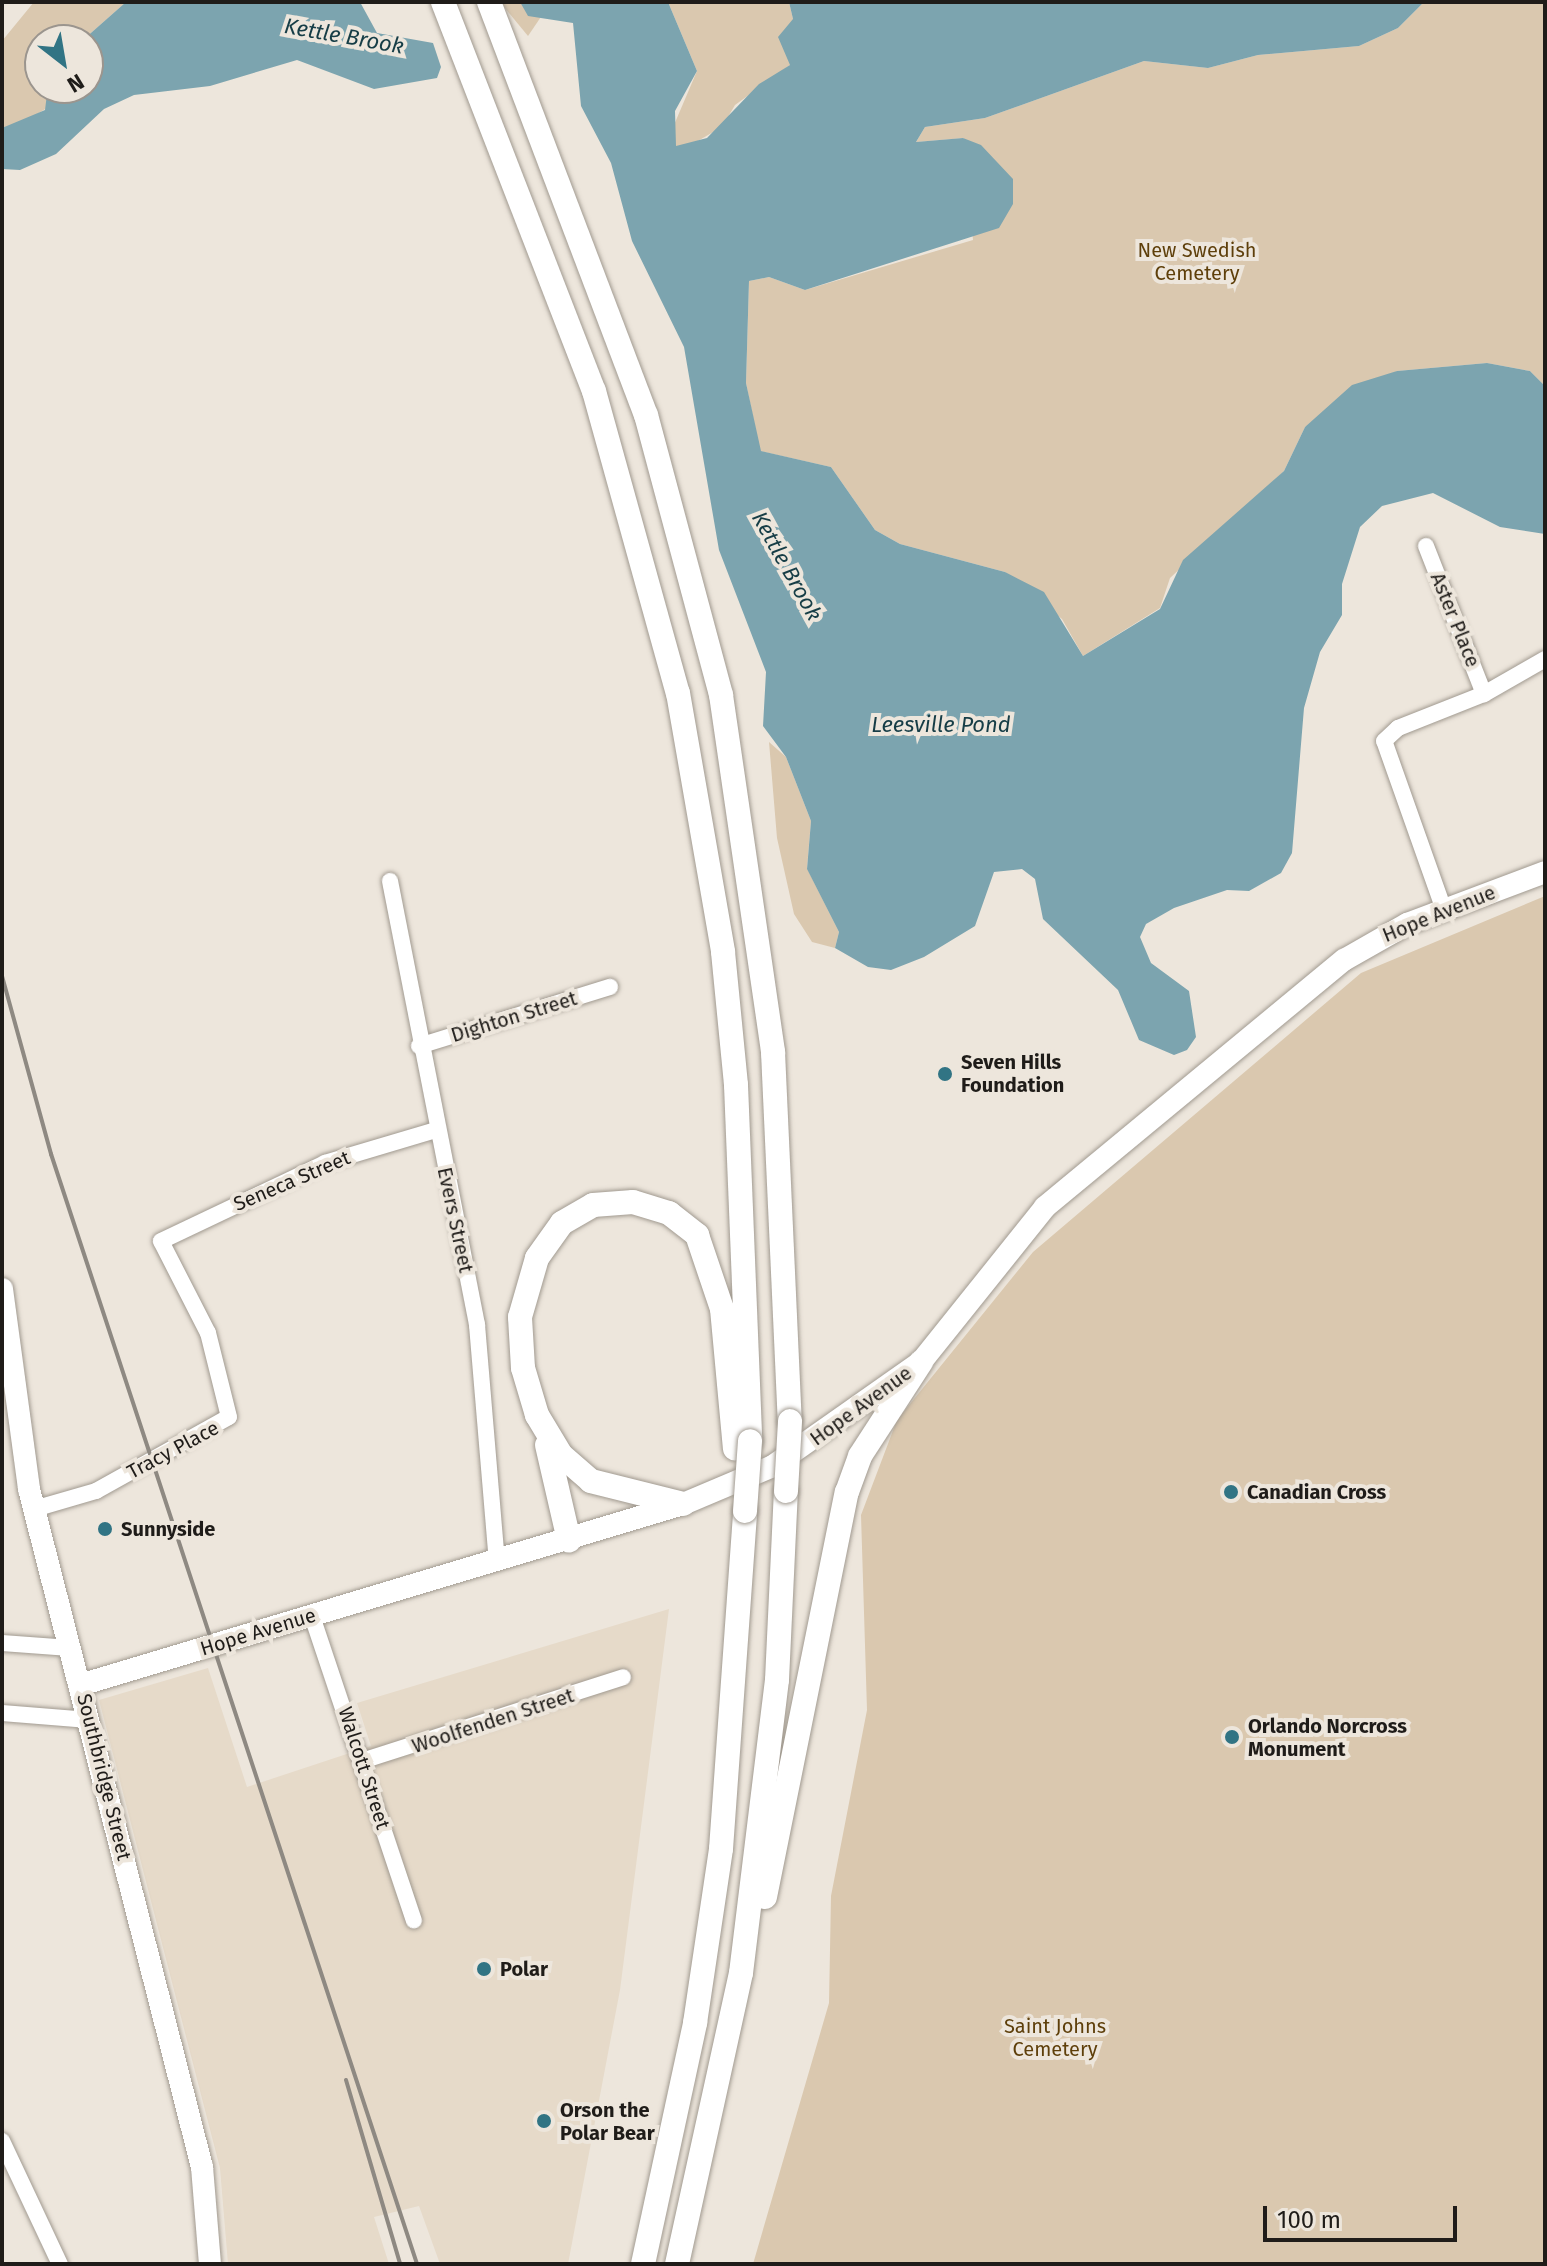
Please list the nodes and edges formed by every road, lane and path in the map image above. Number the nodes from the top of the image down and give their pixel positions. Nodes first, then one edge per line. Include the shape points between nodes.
1 (443, 2) edge
2 (489, 2) edge
3 (1426, 546) dead end
4 (1545, 659) edge
5 (1484, 694) junction
6 (1545, 872) edge
7 (390, 881) dead end
8 (1444, 910) junction
9 (610, 987) dead end
10 (419, 1046) junction
11 (436, 1130) junction
12 (165, 1248) joint
13 (2, 1289) edge
14 (921, 1362) junction
15 (537, 1415) junction
16 (742, 1445) junction
17 (683, 1504) junction
18 (34, 1509) junction
19 (569, 1540) junction
20 (497, 1561) junction
21 (312, 1616) junction
22 (2, 1643) edge
23 (70, 1648) junction
24 (623, 1677) dead end
25 (80, 1685) junction
26 (2, 1713) edge
27 (89, 1720) junction
28 (362, 1761) junction
29 (414, 1920) dead end
30 (716, 2101) junction
31 (2, 2141) edge
32 (60, 2264) edge
33 (210, 2264) edge
34 (643, 2264) edge
35 (677, 2264) edge

1 - 16 highway via 585,364 678,693 723,952 736,1085
2 - 30 highway, bridge via 621,339 678,521 718,683 772,1038 790,1421 773,1714 741,1973
3 - 5 street, Aster Place
4 - 5 street
5 - 8 street via 1404,725 1384,741
6 - 8 main road, Hope Avenue
7 - 10 street, Evers Street
8 - 14 main road, Hope Avenue via 1344,960 1068,1185 1000,1257
9 - 10 street, Dighton Street
10 - 11 street, Evers Street
11 - 12 street, Seneca Street via 325,1163 161,1241
11 - 20 street, Evers Street via 482,1355
12 - 18 street, Tracy Place via 208,1333 229,1417 96,1491
13 - 18 main road, Southbridge Street
14 - 17 main road, Hope Avenue via 773,1466
14 - 30 highway via 860,1456 847,1492 752,1980
15 - 16 highway via 520,1342 523,1297 537,1258 579,1212 633,1202 683,1222 708,1252
15 - 17 highway via 561,1455 591,1481
15 - 19 highway via 563,1494
16 - 34 highway, bridge via 744,1538 734,1738 717,1884
17 - 19 main road, Hope Avenue
18 - 23 main road, Southbridge Street
19 - 20 main road, Hope Avenue
20 - 21 main road, Hope Avenue
21 - 25 main road, Hope Avenue
21 - 28 street, Walcott Street
22 - 23 street
23 - 25 main road, Southbridge Street
24 - 28 street, Woolfenden Street
25 - 27 main road, Southbridge Street
26 - 27 street
27 - 33 main road, Southbridge Street via 202,2167
28 - 29 street, Walcott Street
30 - 35 highway
31 - 32 street

